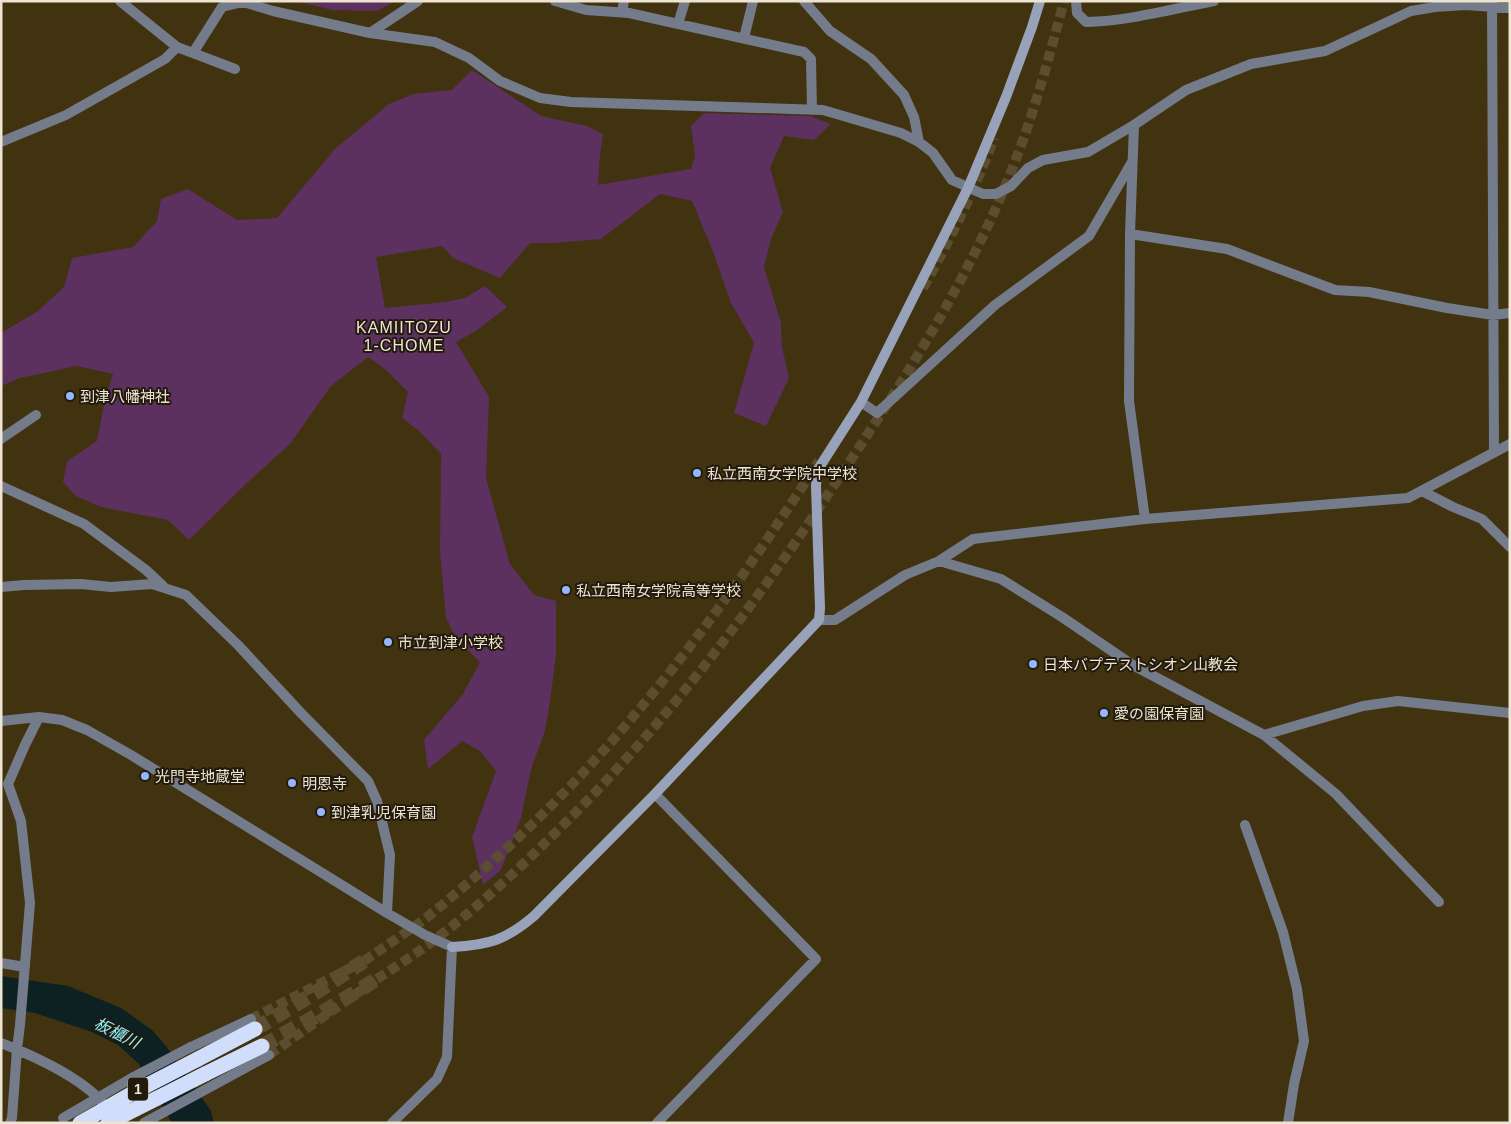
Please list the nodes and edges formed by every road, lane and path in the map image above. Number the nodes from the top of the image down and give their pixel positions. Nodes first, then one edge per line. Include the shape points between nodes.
1 (120, 1) edge
2 (418, 1) edge
3 (555, 1) edge
4 (624, 1) edge
5 (685, 1) edge
6 (753, 1) edge
7 (804, 1) edge
8 (1040, 1) edge
9 (1076, 1) edge
10 (1214, 1) edge
11 (1492, 4) edge
12 (1510, 8) edge
13 (622, 12) junction
14 (678, 24) junction
15 (370, 33) junction
16 (744, 38) junction
17 (177, 47) junction
18 (192, 53) junction
19 (235, 69) dead end
20 (812, 110) junction
21 (1134, 125) junction
22 (1, 142) edge
23 (919, 142) junction
24 (1133, 161) junction
25 (968, 188) junction
26 (1130, 234) junction
27 (1510, 313) edge
28 (1493, 315) junction
29 (860, 402) junction
30 (36, 415) dead end
31 (1, 438) edge
32 (1510, 444) edge
33 (1494, 452) junction
34 (1, 486) edge
35 (1422, 491) junction
36 (1145, 520) junction
37 (1510, 547) edge
38 (939, 561) junction
39 (1, 588) edge
40 (165, 588) junction
41 (819, 620) junction
42 (1510, 713) edge
43 (39, 717) junction
44 (1, 721) edge
45 (1264, 736) junction
46 (655, 794) junction
47 (1246, 825) dead end
48 (1438, 902) dead end
49 (387, 913) junction
50 (452, 946) junction
51 (1, 963) edge
52 (25, 967) junction
53 (253, 1024) tunnel mouth
54 (1, 1043) edge
55 (17, 1049) junction
56 (266, 1050) tunnel mouth
57 (195, 1053) junction
58 (208, 1080) junction
59 (59, 1120) edge
60 (10, 1123) edge
61 (80, 1123) edge
62 (108, 1123) edge
63 (115, 1123) edge
64 (144, 1123) edge
65 (392, 1123) edge
66 (657, 1123) edge
67 (1288, 1123) edge

1 - 17 street
2 - 15 street
3 - 13 street via 586,10
4 - 13 street
5 - 14 street
6 - 16 street
7 - 23 street via 830,31 870,58 904,95 914,117
8 - 25 street via 1006,97
9 - 10 street via 1077,13 1086,22 1094,22
11 - 12 street
11 - 21 street via 1411,11 1325,51 1251,64 1186,90
11 - 28 street
13 - 14 street
14 - 16 street
15 - 18 street via 243,2 222,7
15 - 20 street via 435,42 469,58 500,81 540,98 571,102
16 - 20 street via 804,52 811,59
17 - 18 street
17 - 22 street via 165,59 66,115
18 - 19 street
20 - 23 street via 823,110
21 - 24 street
21 - 25 street via 1088,152 1043,160 996,194 983,194
23 - 25 street via 933,153 952,180
24 - 26 street
24 - 29 street via 1089,236 995,304 877,412
25 - 29 street
26 - 28 street via 1227,249 1335,290 1369,292
26 - 36 street via 1129,401
27 - 28 street
28 - 33 street
29 - 41 street via 818,471
30 - 31 street
32 - 33 street
33 - 35 street
34 - 40 street via 84,524
35 - 36 street via 1408,498
35 - 37 street via 1482,519
36 - 38 street via 973,539
38 - 41 street via 905,575 835,620
38 - 45 street via 1002,579 1131,664
39 - 40 street via 152,584
40 - 49 street via 186,595 368,781 377,801 390,855
41 - 46 street
42 - 45 street via 1398,701 1363,706
43 - 44 street
43 - 49 street via 62,720 87,730
43 - 52 street via 8,784 21,821 30,903
45 - 48 street via 1336,794
46 - 50 street via 517,930 496,940
46 - 66 street via 816,959
47 - 67 street via 1283,932 1297,989 1304,1040
49 - 50 street
50 - 65 street via 447,1057 437,1079
51 - 52 street
52 - 55 street
53 - 57 highway
54 - 55 street
55 - 60 street
55 - 63 street via 85,1086 109,1110
56 - 58 highway
57 - 59 street, bridge via 130,1079
57 - 61 highway, 1, bridge
58 - 62 highway, bridge
58 - 64 street

